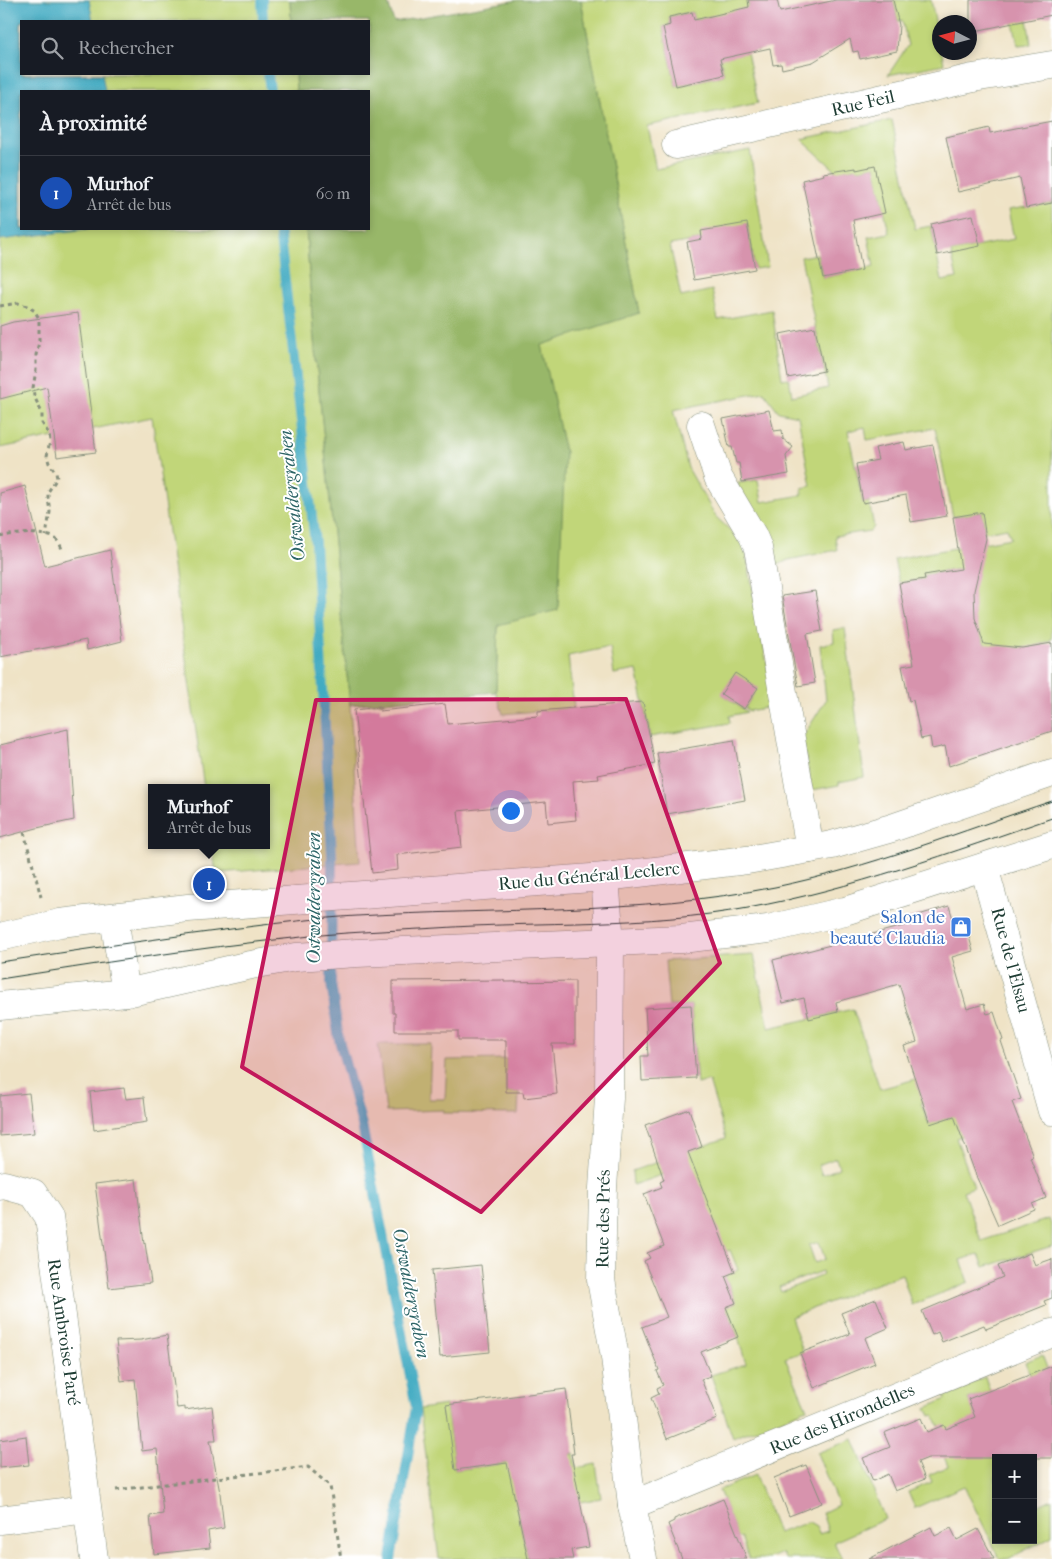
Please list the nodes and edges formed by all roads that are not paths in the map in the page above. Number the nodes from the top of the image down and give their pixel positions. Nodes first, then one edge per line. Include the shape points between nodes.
1 (1052, 65) edge
2 (676, 145) dead end
3 (701, 425) dead end
4 (1052, 773) edge
5 (1052, 845) edge
6 (810, 849) junction
7 (984, 867) junction
8 (605, 877) junction
9 (114, 918) junction
10 (0, 937) edge
11 (610, 943) junction
12 (126, 993) junction
13 (0, 1006) edge
14 (1052, 1111) edge
15 (0, 1186) edge
16 (1052, 1333) edge
17 (87, 1502) junction
18 (632, 1505) junction
19 (0, 1520) edge
20 (94, 1559) edge
21 (643, 1559) edge

1 - 2 street, Rue Feil via 973,78
3 - 6 street via 718,477 758,548
4 - 6 street, Rue du Général Leclerc via 892,828
5 - 7 street
6 - 8 street, Rue du Général Leclerc
7 - 11 street via 845,911 768,929
7 - 14 street, Rue de l'Elsau
8 - 9 street, Rue du Général Leclerc via 188,908
8 - 11 street, Rue des Prés
9 - 10 street, Rue du Général Leclerc via 60,923
9 - 12 street
11 - 12 street via 296,958
11 - 18 street, Rue des Prés via 610,1098 603,1179 601,1280
12 - 13 street
15 - 17 street, Rue Ambroise Paré via 33,1193 49,1217
16 - 18 street, Rue des Hirondelles
17 - 19 street
17 - 20 street, Rue Ambroise Paré
18 - 21 street, Rue des Prés

